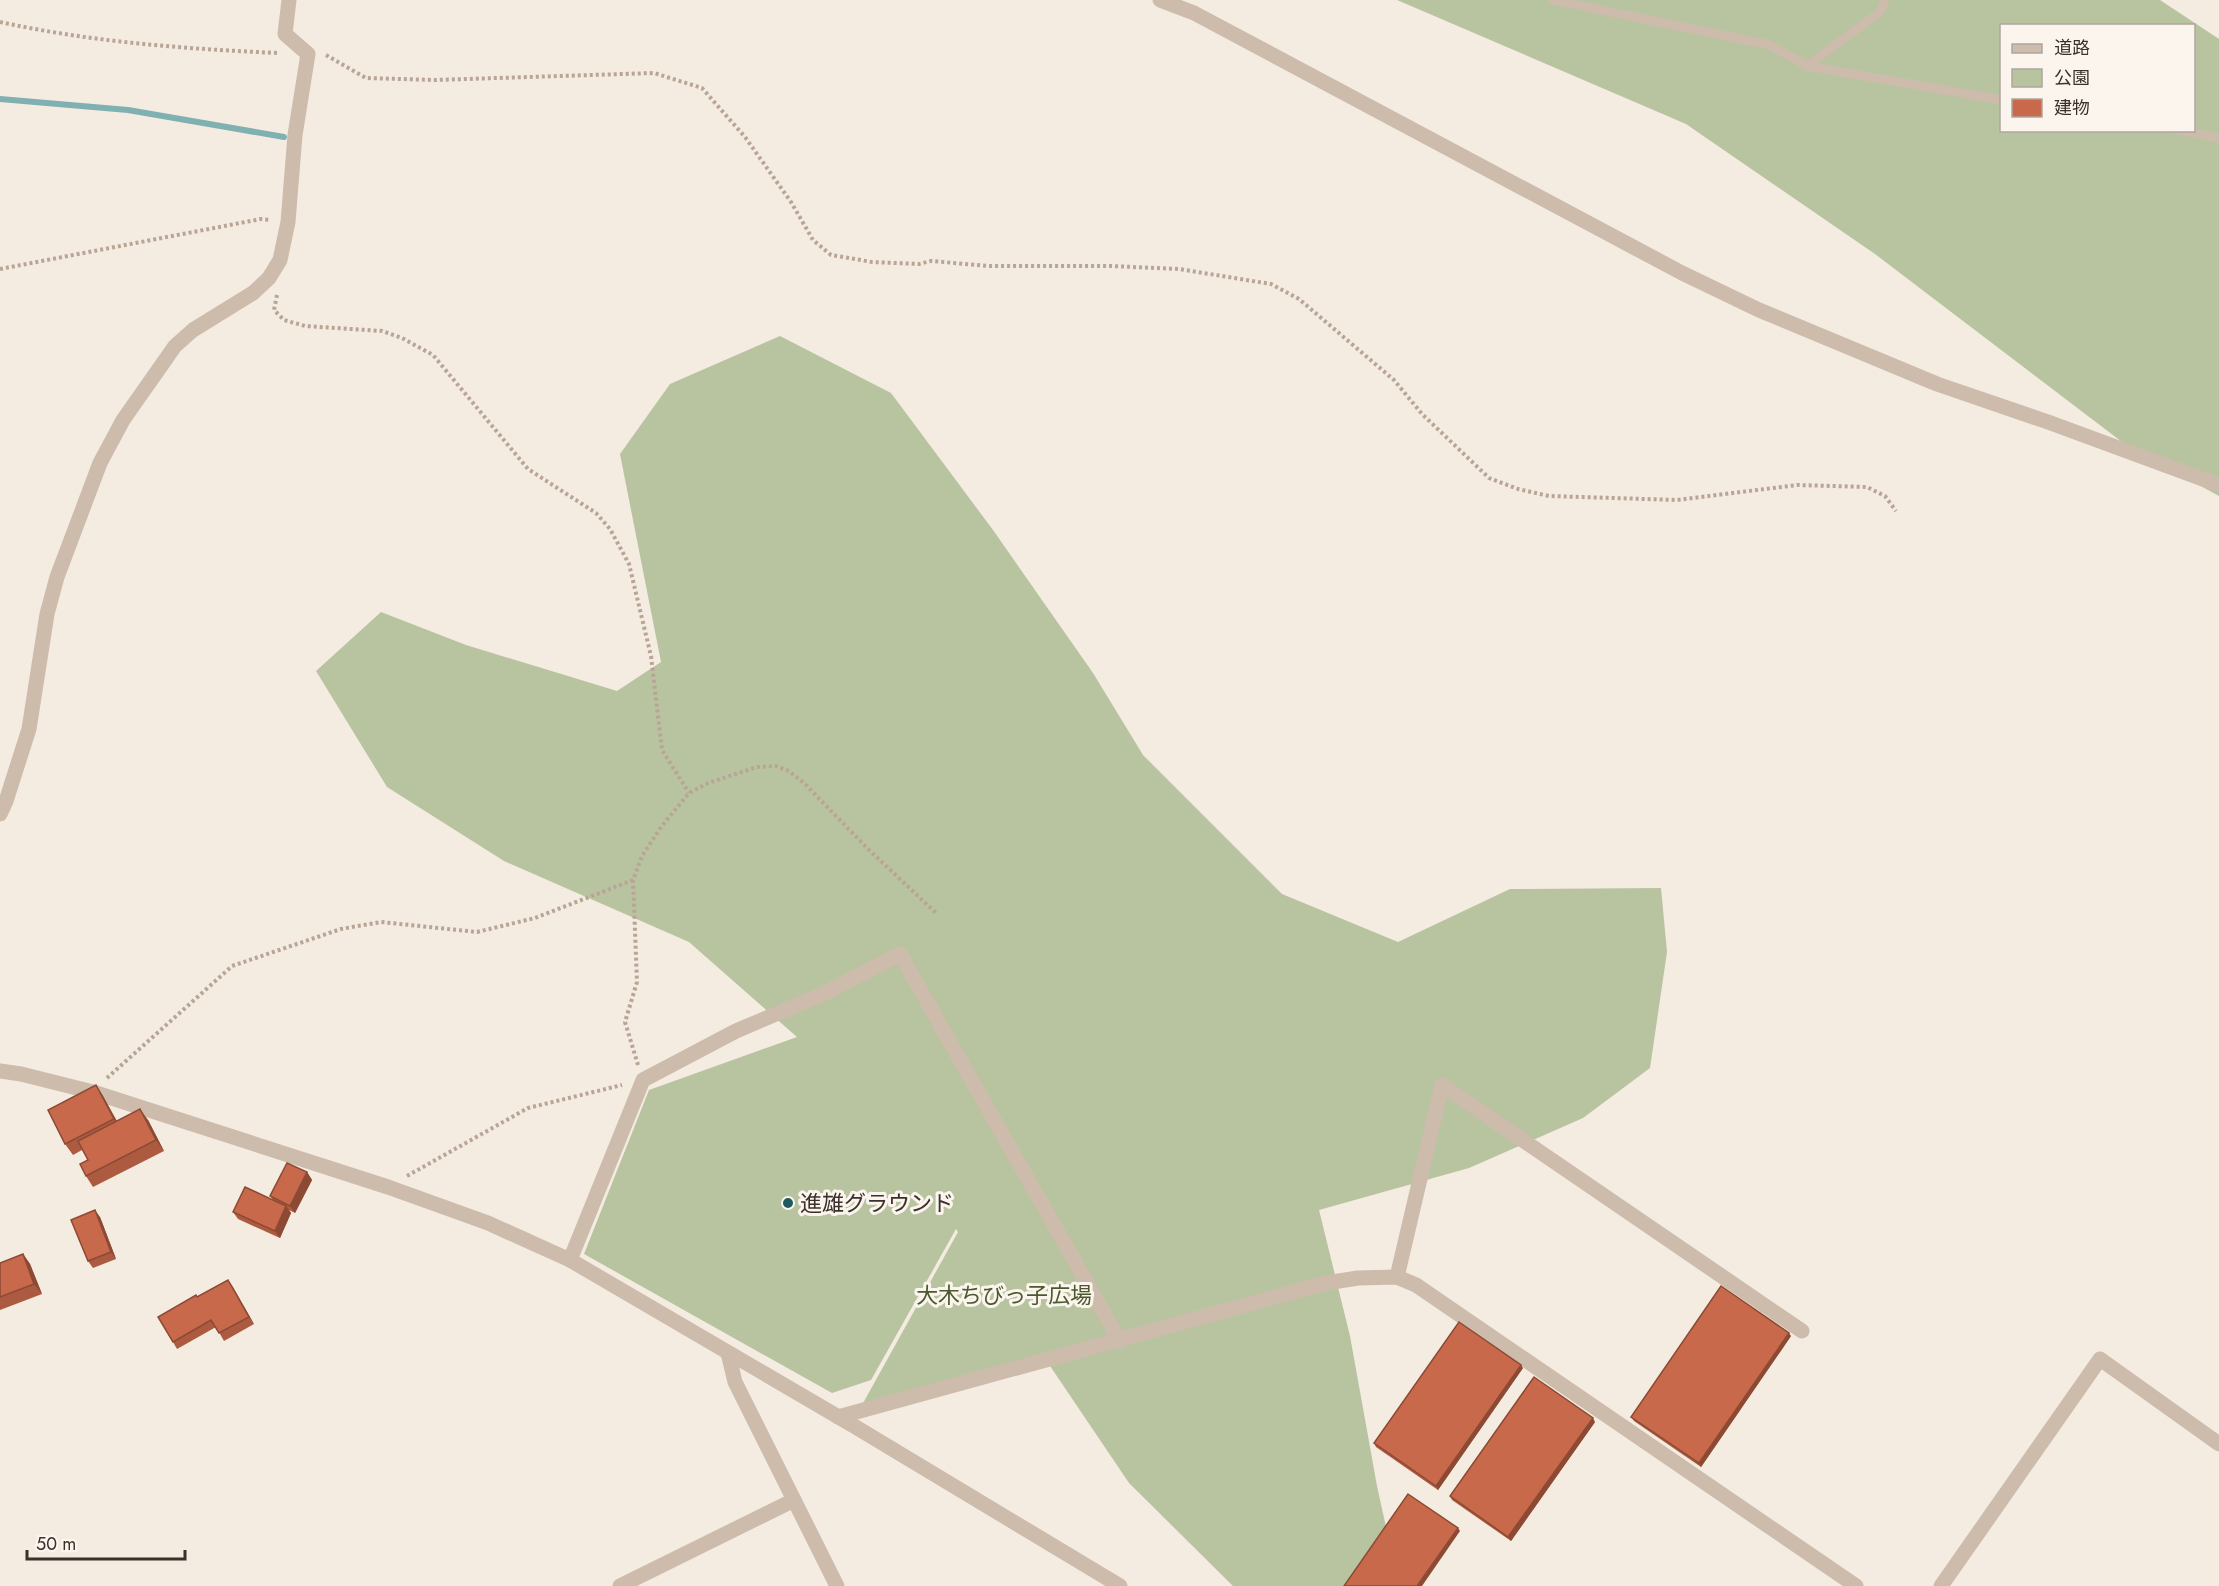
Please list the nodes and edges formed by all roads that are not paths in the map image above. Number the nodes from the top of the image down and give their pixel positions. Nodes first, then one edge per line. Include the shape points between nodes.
1 (289, 0) edge
2 (1160, 0) edge
3 (1553, 0) edge
4 (1885, 0) edge
5 (1807, 66) junction
6 (2000, 100) edge
7 (2188, 132) edge
8 (2219, 138) edge
9 (2219, 485) edge
10 (0, 814) edge
11 (0, 1071) edge
12 (570, 1260) junction
13 (1397, 1277) junction
14 (1802, 1331) dead end
15 (1120, 1341) junction
16 (728, 1353) junction
17 (838, 1417) junction
18 (2219, 1444) edge
19 (794, 1500) junction
20 (620, 1586) edge
21 (837, 1586) edge
22 (1120, 1586) edge
23 (1856, 1586) edge
24 (1941, 1586) edge

1 - 10 street via 285,34 308,54 280,260 253,293 193,330 175,346 123,420 100,463 57,577 47,614 29,729
2 - 9 street via 1194,13 1671,268 1759,310 1937,384
3 - 5 lane via 1770,45
4 - 5 lane via 1880,12
5 - 6 lane
7 - 8 lane
11 - 12 street via 93,1092 388,1187 488,1223
12 - 15 street via 643,1080 736,1031 823,994 900,954
12 - 16 street
13 - 14 street via 1442,1085
13 - 15 street via 1326,1283
13 - 23 street via 1416,1285
15 - 17 street
16 - 17 street
16 - 19 street via 735,1382
17 - 22 street
18 - 24 street via 2100,1359
19 - 20 street
19 - 21 street

